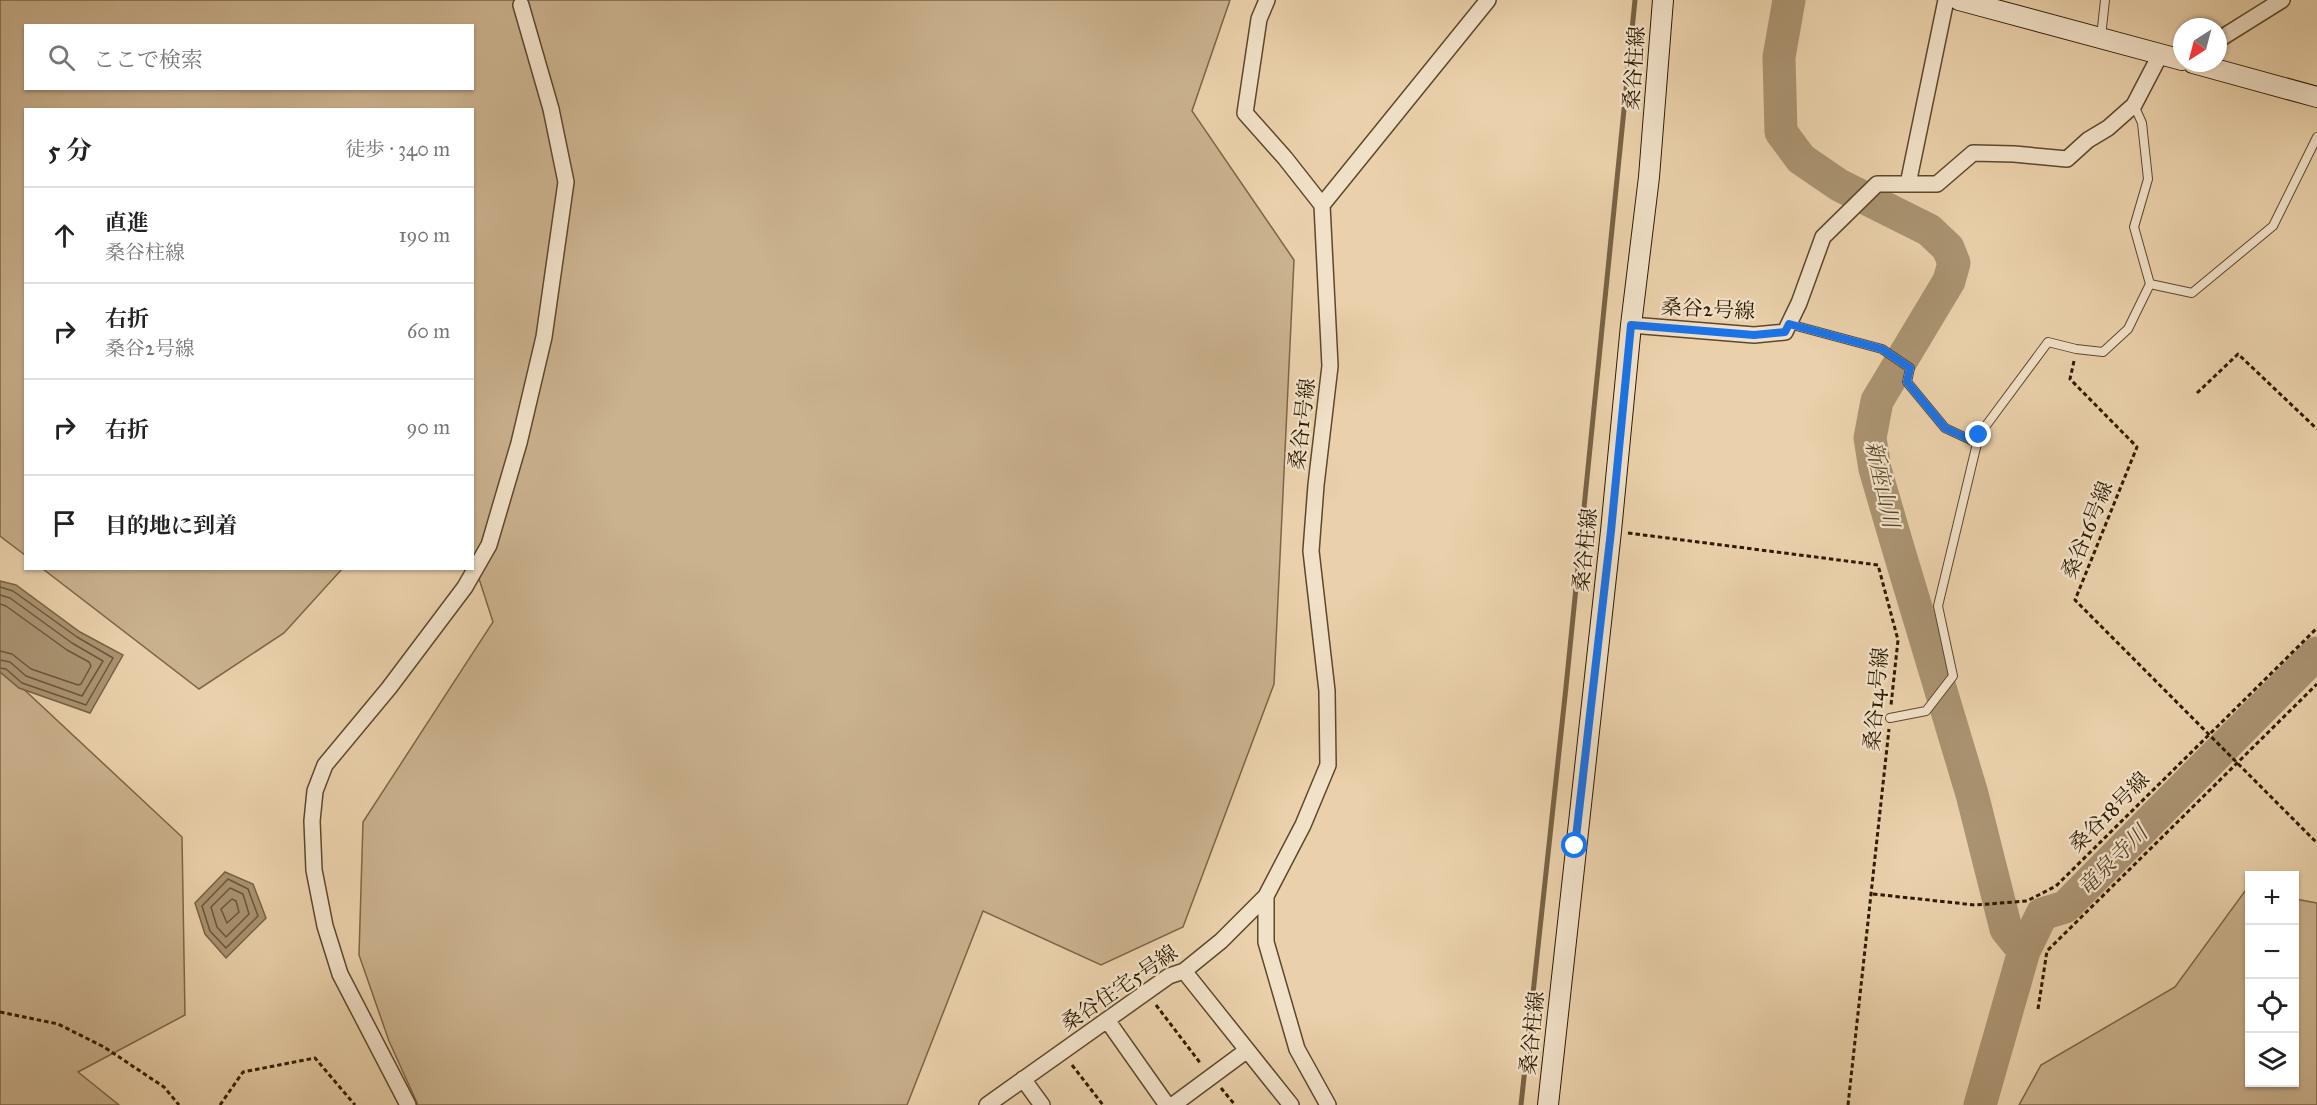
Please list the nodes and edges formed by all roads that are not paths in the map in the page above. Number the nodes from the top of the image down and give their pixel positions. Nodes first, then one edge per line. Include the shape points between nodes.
1 (1267, 0) edge
2 (1488, 0) edge
3 (1663, 0) edge
4 (1946, 0) edge
5 (1959, 0) edge
6 (2105, 0) edge
7 (2283, 0) edge
8 (521, 5) dead end
9 (2227, 34) edge
10 (2101, 39) junction
11 (2160, 55) junction
12 (2173, 58) edge
13 (2226, 72) edge
14 (2317, 97) edge
15 (2134, 105) junction
16 (2317, 137) edge
17 (1908, 184) junction
18 (1322, 206) junction
19 (2150, 284) junction
20 (1789, 324) junction
21 (1631, 325) junction
22 (1977, 443) junction
23 (1890, 718) road end
24 (1266, 896) junction
25 (1184, 971) junction
26 (1107, 1020) junction
27 (1246, 1051) junction
28 (1023, 1079) junction
29 (408, 1105) edge
30 (987, 1105) edge
31 (1042, 1105) edge
32 (1167, 1105) edge
33 (1173, 1105) edge
34 (1291, 1105) edge
35 (1328, 1105) edge
36 (1548, 1105) edge

1 - 18 street via 1259,19 1245,113
2 - 18 street
3 - 21 main road, 桑谷柱線 via 1649,177
4 - 17 street
5 - 10 main road
6 - 10 lane
7 - 9 street
8 - 29 street via 551,109 566,182 544,337 519,443 489,545 465,587 325,765 315,791 314,870 340,974
10 - 11 main road
11 - 12 main road
11 - 15 street
13 - 14 main road
15 - 17 street via 2067,159 1973,153 1937,184
15 - 19 lane via 2142,123 2148,179 2134,226
16 - 19 lane via 2272,226 2192,293
17 - 20 street via 1877,184 1822,237
18 - 24 street, 桑谷1号線 via 1330,366 1311,551 1327,692 1328,765 1303,825
19 - 22 lane via 2128,328 2103,352 2048,342
20 - 21 street, 桑谷2号線 via 1785,332 1754,335
20 - 22 lane via 1882,349 1910,368 1907,382 1945,428
21 - 36 main road, 桑谷柱線
22 - 23 lane via 1938,606 1953,676 1926,711
24 - 25 street, 桑谷住宅5号線
24 - 35 street via 1266,942 1297,1049
25 - 26 street, 桑谷住宅5号線 via 1169,976
25 - 27 street
26 - 28 street, 桑谷住宅5号線
26 - 32 street
27 - 33 street
27 - 34 street
28 - 30 street, 桑谷住宅5号線
28 - 31 street

